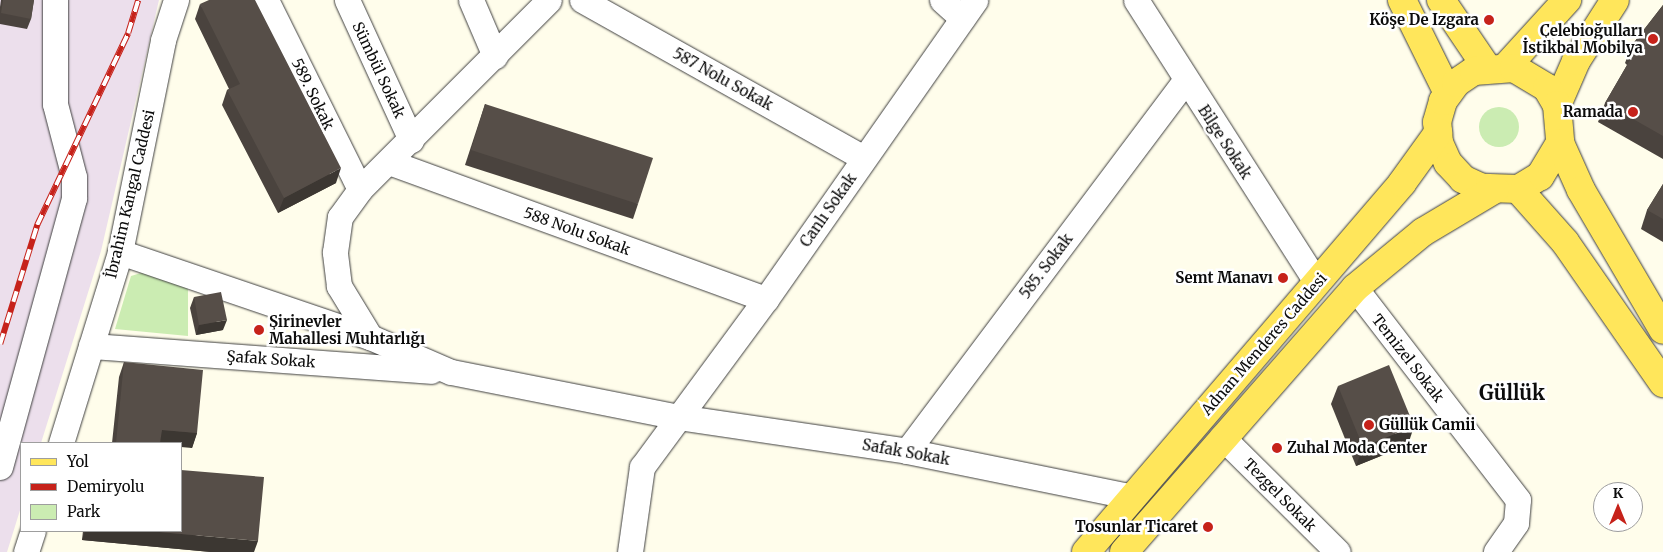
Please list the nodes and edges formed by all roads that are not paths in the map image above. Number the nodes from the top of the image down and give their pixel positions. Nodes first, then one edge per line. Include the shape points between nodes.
1 (55, 0) edge
2 (176, 0) edge
3 (266, 0) edge
4 (347, 0) edge
5 (470, 0) edge
6 (582, 0) edge
7 (942, 0) edge
8 (1136, 0) edge
9 (1402, 0) edge
10 (1441, 0) edge
11 (1567, 0) edge
12 (1616, 0) edge
13 (540, 4) edge
14 (968, 9) edge
15 (496, 56) junction
16 (1496, 68) junction
17 (1185, 81) junction
18 (1448, 93) junction
19 (1558, 105) junction
20 (1438, 133) junction
21 (411, 140) junction
22 (1560, 143) junction
23 (864, 158) junction
24 (389, 162) junction
25 (360, 189) junction
26 (1506, 189) junction
27 (120, 252) junction
28 (1316, 282) junction
29 (1355, 288) junction
30 (766, 299) junction
31 (1663, 330) edge
32 (370, 337) junction
33 (91, 346) junction
34 (451, 372) junction
35 (1663, 383) edge
36 (678, 417) junction
37 (1222, 438) junction
38 (61, 442) edge
39 (908, 451) junction
40 (0, 467) edge
41 (1133, 497) junction
42 (33, 532) edge
43 (1127, 551) edge
44 (26, 552) edge
45 (630, 552) edge
46 (1086, 552) edge
47 (1338, 552) edge
48 (1496, 552) edge

1 - 40 street via 55,104 74,177 74,198
2 - 27 street, İbrahim Kangal Caddesi via 163,40
3 - 25 street, 589. Sokak
4 - 21 street, Sümbül Sokak
5 - 15 street
6 - 23 street, 587 Nolu Sokak
7 - 14 street
8 - 17 street, Bilge Sokak
9 - 18 main road
10 - 16 main road
11 - 16 main road
12 - 19 main road via 1576,61
13 - 15 street
14 - 23 street, Canlı Sokak
15 - 21 street
16 - 18 main road via 1474,71
16 - 19 main road via 1532,75
17 - 28 street, Bilge Sokak
17 - 39 street, 585. Sokak
18 - 20 main road via 1437,122
19 - 22 main road
20 - 26 main road via 1448,163 1463,179
20 - 28 main road, Adnan Menderes Caddesi via 1423,158
21 - 24 street
22 - 26 main road via 1540,176
22 - 31 main road via 1604,233
23 - 30 street, Canlı Sokak
24 - 25 street
24 - 30 street, 588 Nolu Sokak
25 - 32 street via 340,217 334,252 339,286
26 - 29 main road, Adnan Menderes Caddesi via 1423,232
26 - 35 main road via 1565,242
27 - 32 street, Şafak Sokak
27 - 33 street, İbrahim Kangal Caddesi
28 - 41 main road, Adnan Menderes Caddesi
29 - 37 main road, Adnan Menderes Caddesi
29 - 48 street, Temizel Sokak via 1518,500 1516,523
30 - 36 street, Canlı Sokak
32 - 34 street, Şafak Sokak
33 - 34 street, Şafak Sokak
33 - 38 street, İbrahim Kangal Caddesi
34 - 36 street, Şafak Sokak
36 - 39 street, Safak Sokak
36 - 45 street, Canlı Sokak via 642,468
37 - 43 main road, Adnan Menderes Caddesi
37 - 47 street, Tezgel Sokak
39 - 41 street, Safak Sokak
41 - 46 main road, Adnan Menderes Caddesi
42 - 44 street

